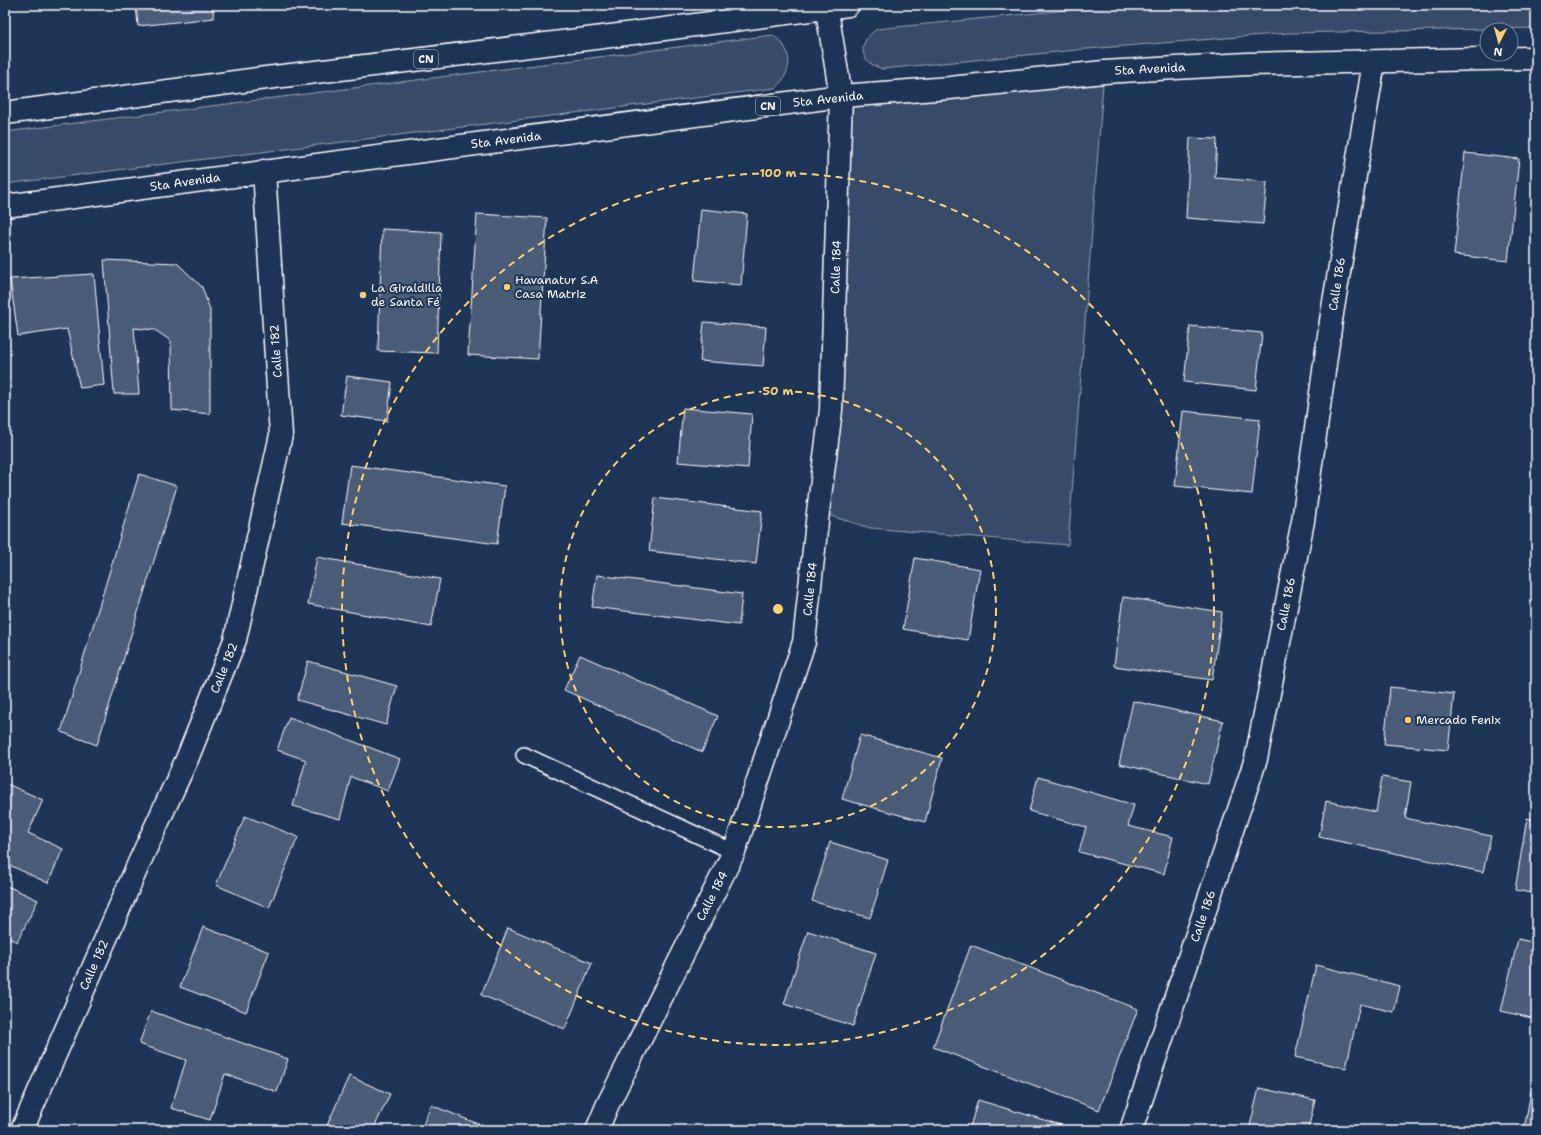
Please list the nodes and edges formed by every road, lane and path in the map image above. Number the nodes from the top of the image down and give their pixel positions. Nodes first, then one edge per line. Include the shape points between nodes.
1 (848, 5) edge
2 (827, 6) edge
3 (1536, 58) edge
4 (1374, 62) junction
5 (841, 96) junction
6 (5, 113) edge
7 (264, 171) junction
8 (5, 206) edge
9 (524, 755) dead end
10 (734, 852) junction
11 (22, 1130) edge
12 (597, 1130) edge
13 (1131, 1130) edge

1 - 2 main road, CN
2 - 5 main road, Calle 184
2 - 6 main road, CN
3 - 4 main road, 5ta Avenida / CN
4 - 5 main road, 5ta Avenida / CN via 1247,64 1104,72
4 - 13 main road, Calle 186 via 1332,314 1303,521 1256,759
5 - 7 main road, 5ta Avenida / CN
5 - 10 main road, Calle 184 via 831,410 804,642
7 - 8 main road, 5ta Avenida / CN
7 - 11 main road, Calle 182 via 281,435 236,640 187,759
9 - 10 lane
10 - 12 main road, Calle 184

